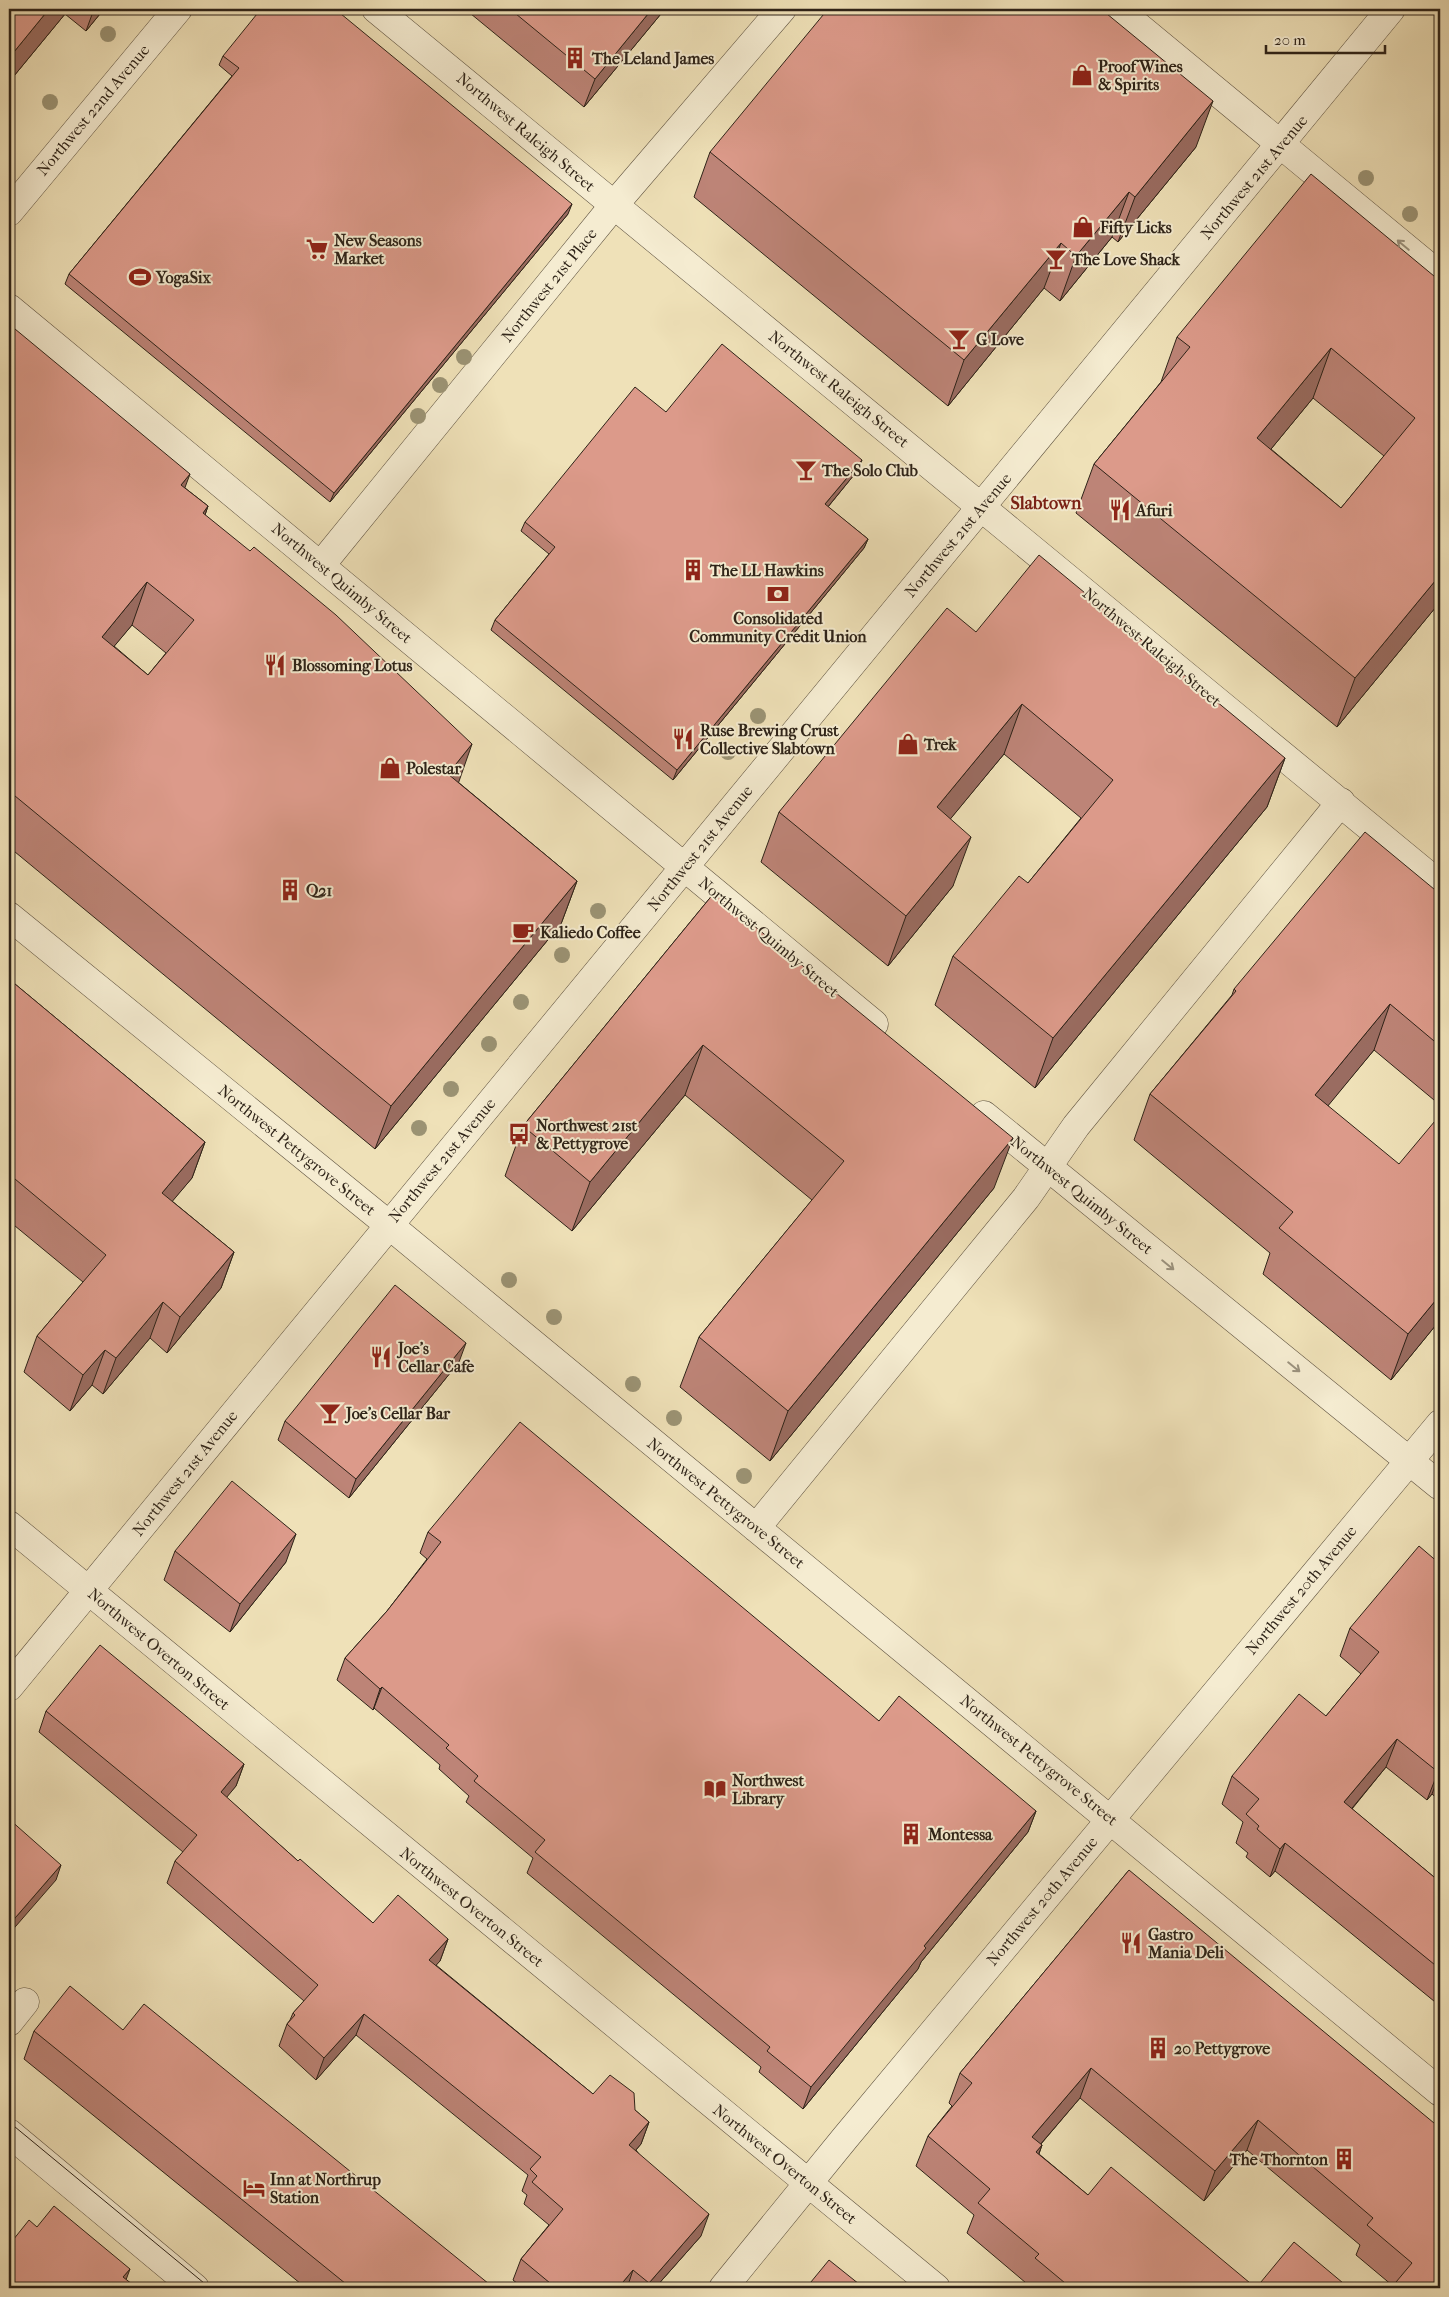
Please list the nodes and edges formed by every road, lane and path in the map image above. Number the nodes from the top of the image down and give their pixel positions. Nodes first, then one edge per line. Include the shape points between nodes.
1 (178, 9) edge
2 (376, 9) edge
3 (782, 9) edge
4 (1117, 9) edge
5 (1391, 9) edge
6 (1281, 144) junction
7 (614, 205) junction
8 (9, 212) edge
9 (1440, 276) edge
10 (9, 308) edge
11 (981, 506) junction
12 (321, 565) junction
13 (1341, 802) junction
14 (684, 867) junction
15 (1440, 885) edge
16 (9, 916) edge
17 (895, 1041) edge
18 (964, 1098) edge
19 (1048, 1167) junction
20 (389, 1225) junction
21 (1440, 1424) edge
22 (1409, 1460) junction
23 (1440, 1486) edge
24 (9, 1525) edge
25 (756, 1528) junction
26 (88, 1590) junction
27 (9, 1687) edge
28 (1111, 1818) junction
29 (1440, 2092) edge
30 (9, 2133) edge
31 (807, 2184) junction
32 (196, 2288) edge
33 (723, 2288) edge
34 (936, 2288) edge

1 - 8 street, Northwest 22nd Avenue
2 - 7 street, Northwest Raleigh Street
3 - 7 street, Northwest 21st Place
4 - 6 street
5 - 6 street, Northwest 21st Avenue
9 -> 6 street
6 - 11 street, Northwest 21st Avenue
7 - 11 street, Northwest Raleigh Street
7 - 12 street, Northwest 21st Place
10 - 12 street, Northwest Quimby Street
11 - 13 street, Northwest Raleigh Street
11 - 14 street, Northwest 21st Avenue
12 - 14 street, Northwest Quimby Street
13 - 15 street, Northwest Raleigh Street
13 - 19 street via 1076,1126
14 - 17 street, Northwest Quimby Street
14 - 20 street, Northwest 21st Avenue
16 - 20 street, Northwest Pettygrove Street
18 - 19 street, Northwest Quimby Street
19 -> 22 street, Northwest Quimby Street
19 - 25 street via 1020,1206
20 - 25 street, Northwest Pettygrove Street
20 - 26 street, Northwest 21st Avenue
21 - 22 street, Northwest 20th Avenue
22 - 23 street, Northwest Quimby Street
22 - 28 street, Northwest 20th Avenue
24 - 26 street, Northwest Overton Street
25 - 28 street, Northwest Pettygrove Street
26 - 27 street, Northwest 21st Avenue
26 - 31 street, Northwest Overton Street
28 - 29 street, Northwest Pettygrove Street
28 - 31 street, Northwest 20th Avenue
30 - 32 street
31 - 33 street, Northwest 20th Avenue
31 - 34 street, Northwest Overton Street

